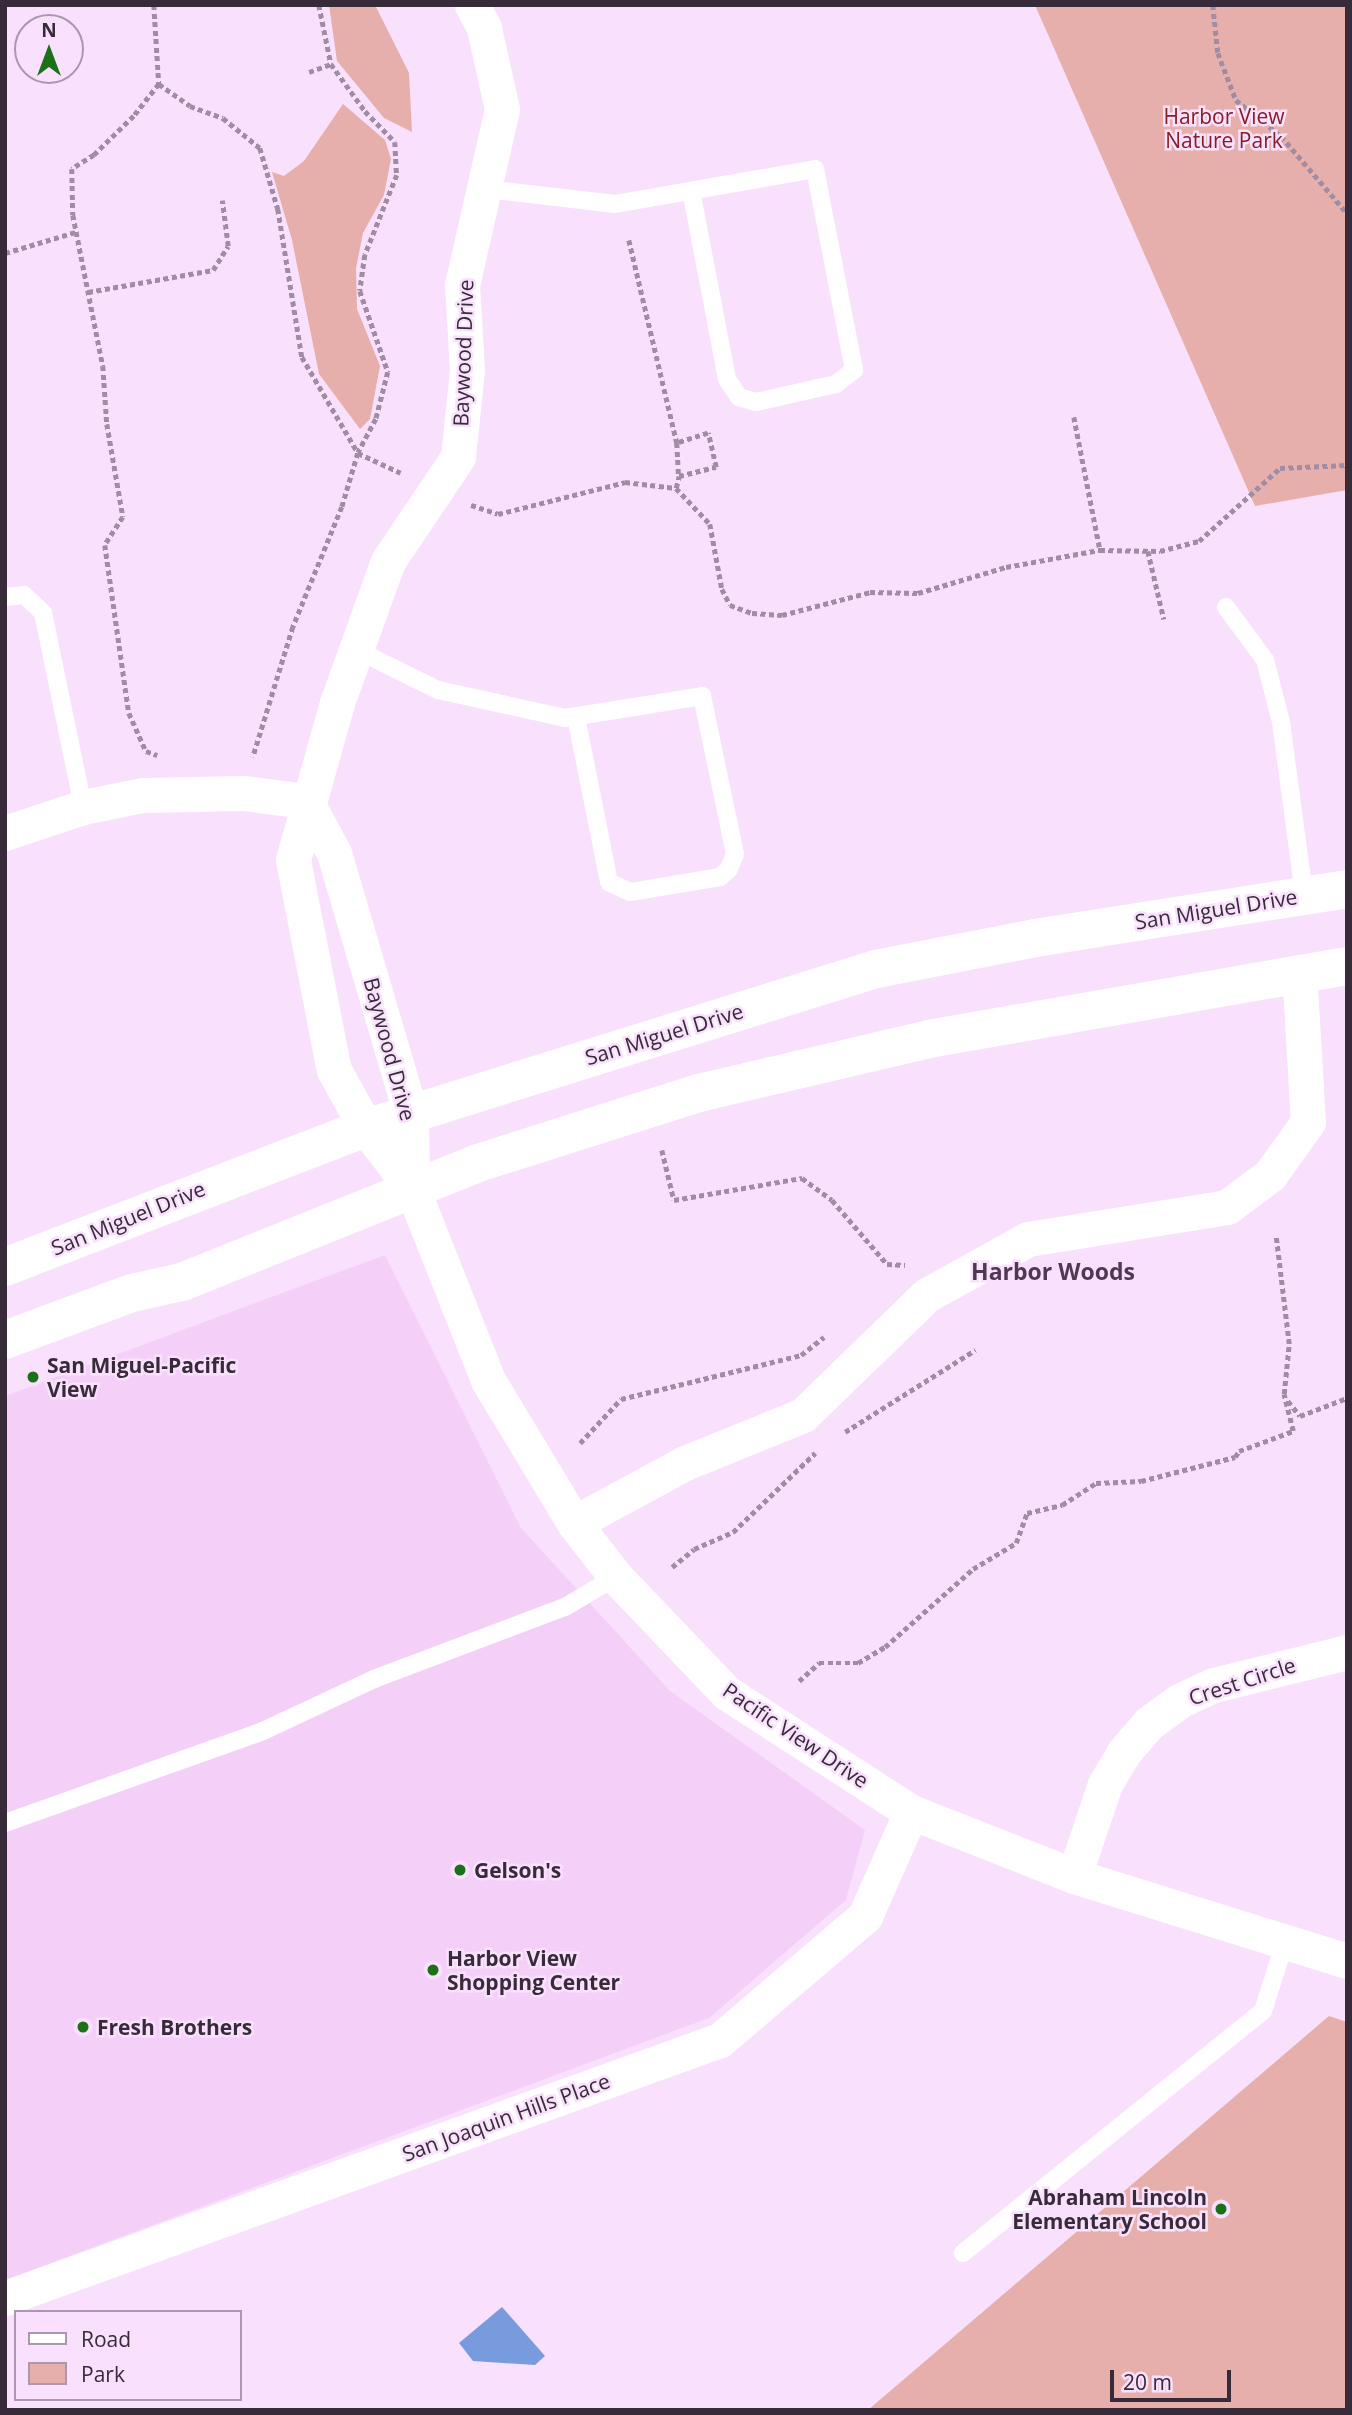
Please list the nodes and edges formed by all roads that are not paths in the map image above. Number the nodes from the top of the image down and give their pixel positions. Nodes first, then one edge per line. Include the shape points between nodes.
1 (472, 5) edge
2 (486, 189) junction
3 (691, 191) junction
4 (5, 597) edge
5 (1226, 607) dead end
6 (355, 649) junction
7 (576, 717) junction
8 (306, 801) junction
9 (82, 807) junction
10 (5, 833) edge
11 (1347, 890) edge
12 (1304, 895) junction
13 (1347, 966) edge
14 (1299, 972) junction
15 (411, 1114) junction
16 (366, 1128) junction
17 (412, 1188) junction
18 (5, 1267) edge
19 (5, 1340) edge
20 (573, 1523) junction
21 (616, 1577) junction
22 (1347, 1652) edge
23 (911, 1812) junction
24 (5, 1824) edge
25 (1073, 1876) junction
26 (1284, 1945) junction
27 (1347, 1961) edge
28 (963, 2253) dead end
29 (5, 2298) edge

1 - 2 street, Baywood Drive via 484,29 502,109
2 - 3 lane via 615,204
2 - 6 street, Baywood Drive via 462,285 467,370 458,457 388,561
3 - 3 lane via 815,169 854,370 835,384 756,401 739,397 727,379
4 - 9 lane via 24,595 44,613
5 - 12 lane via 1265,660 1281,722
6 - 7 lane via 438,690 506,709
6 - 8 street, Baywood Drive
7 - 7 lane via 702,696 735,854 729,869 720,877 630,892 609,882
8 - 9 street via 244,793 142,795
8 - 15 street, Baywood Drive via 334,853
8 - 16 street, Baywood Drive via 293,860 334,1070
9 - 10 street
11 - 12 main road, San Miguel Drive
12 - 15 main road, San Miguel Drive via 876,969
13 - 14 main road
14 - 17 main road via 934,1038 699,1093
14 - 20 street via 1308,1122 1270,1175 1227,1207 1028,1239 927,1296 803,1415 685,1463
15 - 16 main road, San Miguel Drive
15 - 17 street, Baywood Drive
16 - 17 street, Baywood Drive
16 - 18 main road, San Miguel Drive
17 - 19 main road via 182,1282 132,1293
17 - 20 street, Pacific View Drive via 489,1382
20 - 21 street, Pacific View Drive
21 - 23 street, Pacific View Drive via 727,1693
21 - 24 lane via 565,1607 374,1679 263,1731
22 - 25 street, Crest Circle via 1214,1685 1179,1701 1149,1723 1105,1784
23 - 25 street, Pacific View Drive
23 - 29 street, San Joaquin Hills Place via 865,1916 720,2040
25 - 26 street, Pacific View Drive
26 - 27 street, Pacific View Drive
26 - 28 lane via 1263,2011

